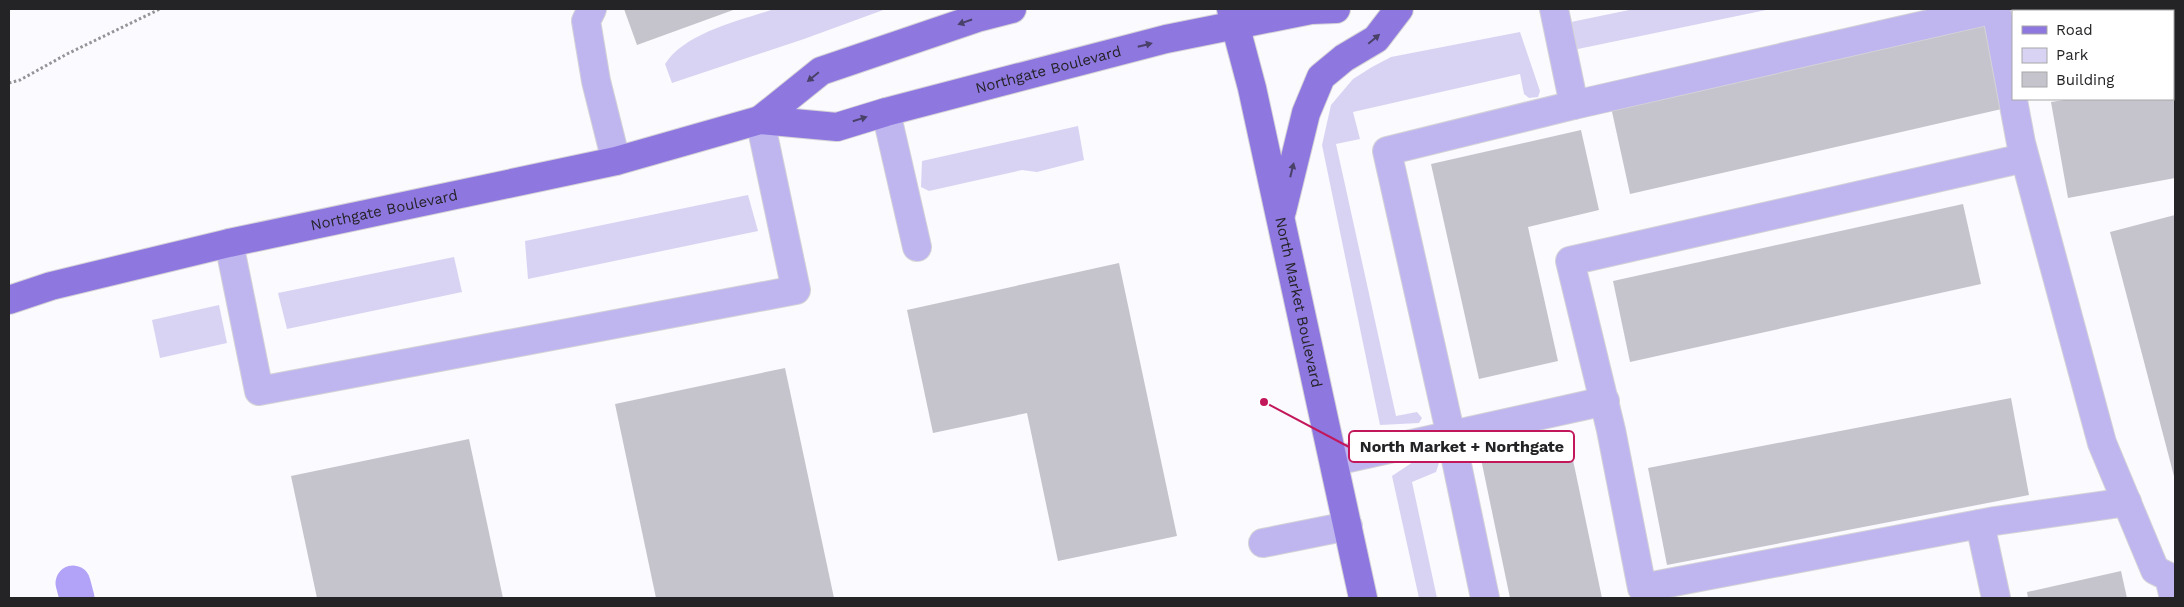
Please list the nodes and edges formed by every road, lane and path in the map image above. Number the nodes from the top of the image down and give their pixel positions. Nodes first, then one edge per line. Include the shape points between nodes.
1 (160, 9) edge
2 (592, 9) edge
3 (1012, 9) edge
4 (1336, 9) edge
5 (1399, 9) edge
6 (1554, 9) edge
7 (1996, 9) edge
8 (1233, 17) edge
9 (2009, 57) edge
10 (2012, 77) edge
11 (9, 83) edge
12 (2015, 100) edge
13 (1574, 105) junction
14 (886, 112) junction
15 (760, 120) junction
16 (2024, 158) junction
17 (616, 161) junction
18 (1280, 217) junction
19 (229, 243) junction
20 (917, 247) dead end
21 (9, 300) edge
22 (1605, 401) junction
23 (1451, 436) junction
24 (1335, 461) junction
25 (2126, 502) junction
26 (1980, 524) junction
27 (1348, 526) junction
28 (1263, 543) dead end
29 (1363, 598) edge
30 (1485, 598) edge
31 (1996, 598) edge
32 (2174, 598) edge

1 - 11 path
2 - 17 lane via 586,21 596,81
3 -> 15 main road, Northgate Boulevard via 821,70
4 - 8 main road, Northgate Boulevard
18 -> 5 main road via 1306,113 1322,77 1344,58 1376,39
6 - 13 lane
7 - 9 lane
7 - 13 lane
14 -> 8 main road, Northgate Boulevard via 1166,39
8 - 18 main road, North Market Boulevard
9 - 10 lane
12 - 16 lane
13 - 23 lane via 1387,151
15 -> 14 main road, Northgate Boulevard via 837,126
14 - 20 lane
15 - 17 main road, Northgate Boulevard
15 - 19 lane via 796,290 259,391
16 - 22 lane via 1570,261
16 - 25 lane via 2102,443
17 - 19 main road, Northgate Boulevard
18 - 24 main road, North Market Boulevard
19 - 21 main road, Northgate Boulevard via 51,286
22 - 23 lane
22 - 26 lane via 1642,588
23 - 24 lane
23 - 30 lane
24 - 27 main road, North Market Boulevard
25 - 26 lane
25 - 32 lane via 2155,570 2169,577
26 - 31 lane
27 - 28 lane
27 - 29 main road, North Market Boulevard

